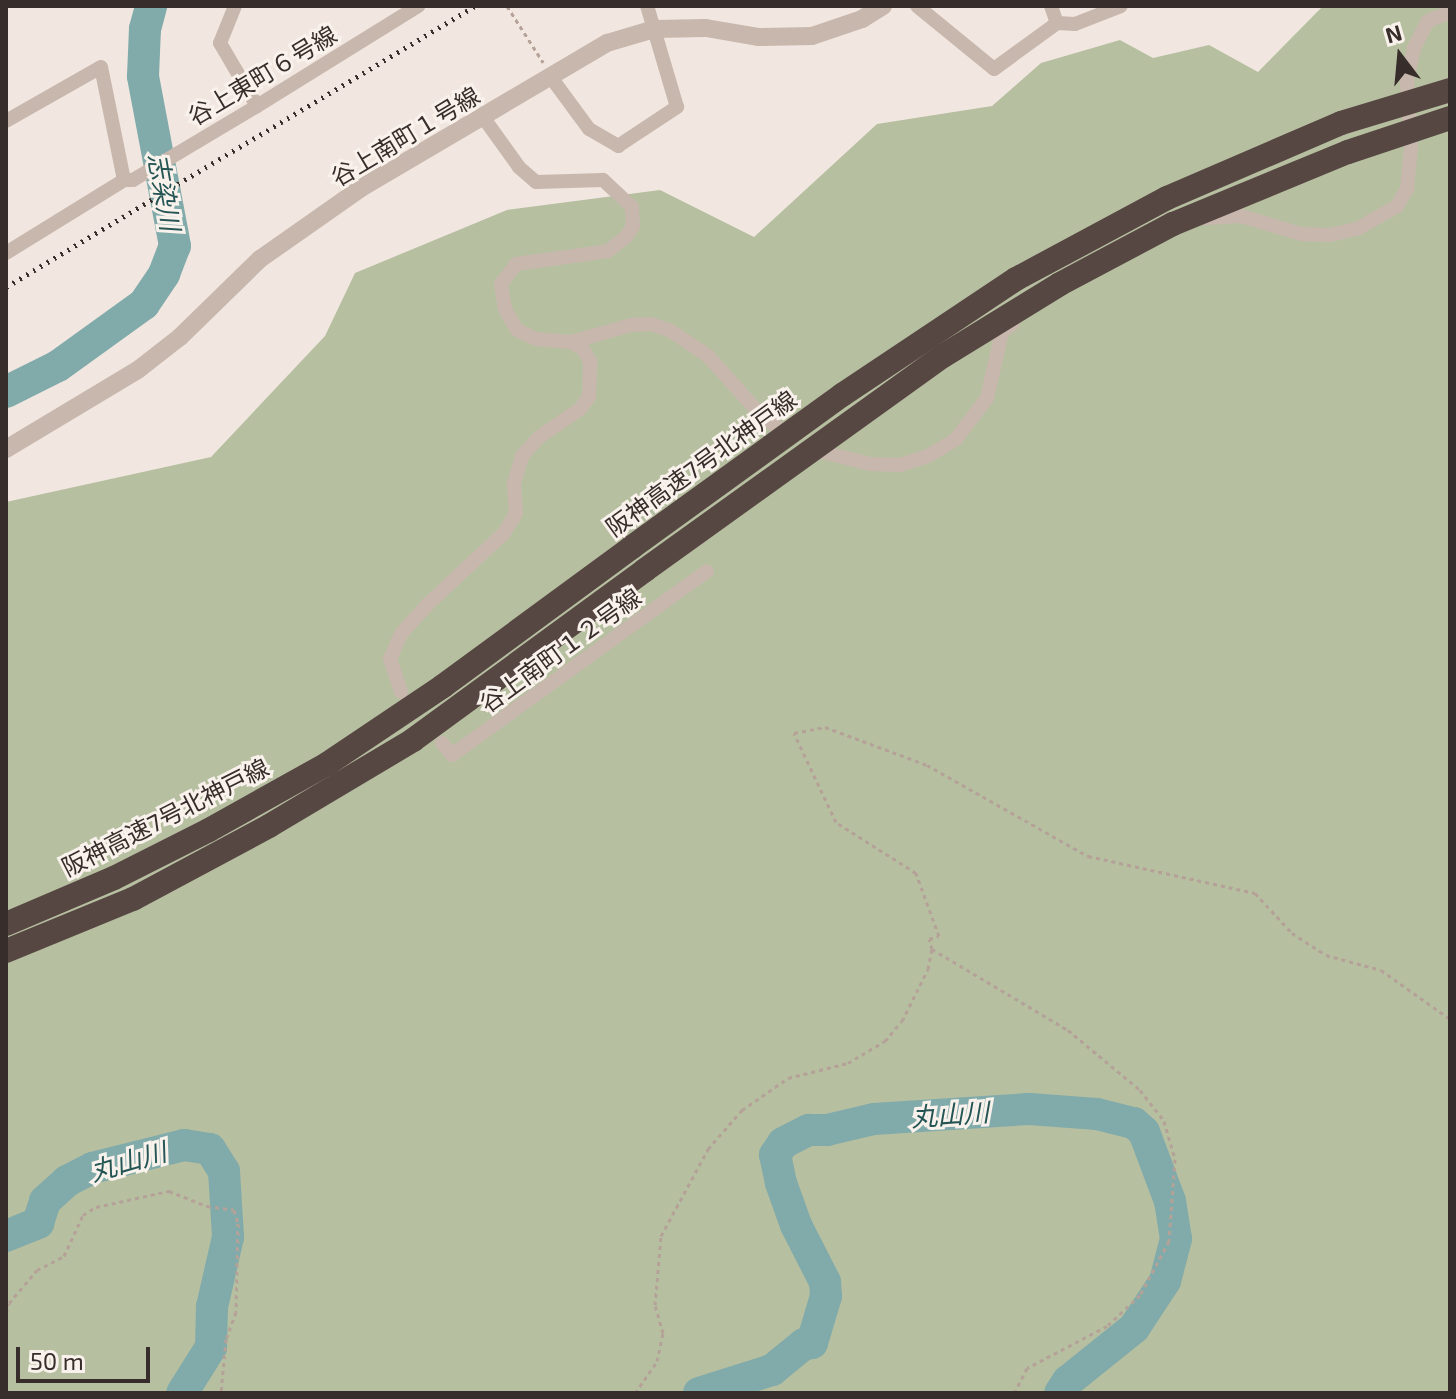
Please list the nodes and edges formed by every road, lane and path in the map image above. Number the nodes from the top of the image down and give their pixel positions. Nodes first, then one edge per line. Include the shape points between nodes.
1 (235, 6) edge
2 (418, 6) edge
3 (507, 6) edge
4 (647, 6) edge
5 (883, 6) edge
6 (917, 6) edge
7 (1051, 6) edge
8 (1121, 6) edge
9 (1450, 12) edge
10 (1057, 23) junction
11 (654, 29) junction
12 (546, 69) junction
13 (1450, 90) edge
14 (257, 106) junction
15 (483, 117) junction
16 (1450, 118) edge
17 (6, 121) edge
18 (124, 180) junction
19 (6, 253) edge
20 (571, 342) junction
21 (6, 449) edge
22 (707, 571) dead end
23 (401, 692) dead end
24 (442, 743) dead end
25 (6, 924) edge
26 (932, 949) junction
27 (6, 951) edge
28 (1450, 1019) edge
29 (6, 1313) edge
30 (221, 1393) edge
31 (635, 1393) edge
32 (1014, 1393) edge

1 - 14 street via 220,43
2 - 14 street, 谷上東町６号線
3 - 12 path
4 - 11 street
5 - 11 street, 谷上南町１号線 via 812,36
6 - 10 street via 994,69
7 - 10 street
8 - 10 street via 1075,24
9 - 20 street via 1428,21 1414,48 1407,81 1407,189 1397,206 1357,229 1330,235 1301,234 1241,216 1209,216 1085,271 1002,332 987,398 956,439 928,456 900,465 870,464 804,448 759,413 708,356 651,324
11 - 12 street, 谷上南町１号線
11 - 12 street via 677,107 618,146 589,129
12 - 15 street, 谷上南町１号線
13 - 25 highway, 阪神高速7号北神戸線, bridge via 1341,123 1182,192 1016,279 842,395 443,686 327,764 141,864
14 - 18 street, 谷上東町６号線 via 133,180
15 - 20 street via 536,182 603,180 632,207 633,226 608,251 516,264 501,284 505,309 517,330 552,343
15 - 21 street, 谷上南町１号線 via 361,188 260,259 139,369
16 - 27 highway, bridge via 1348,152 1173,224 1060,284 943,356 400,748 133,899
17 - 18 street via 101,67
18 - 19 street, 谷上東町６号線
20 - 23 street via 590,361 589,397 522,456 514,483 516,513 504,533 401,634 390,659
22 - 24 street, 谷上南町１２号線 via 452,755
26 - 28 path via 929,939 939,936 916,873 836,822 794,733 825,727 927,765 1088,856 1255,893 1292,933 1326,955 1381,970
26 - 31 path via 902,1021 885,1041 848,1063 788,1078 742,1110 708,1149 661,1236 655,1305 663,1333 657,1361
26 - 32 path via 1068,1030 1140,1090 1164,1121 1175,1159 1169,1241 1140,1295 1107,1326 1027,1368
29 - 30 path via 37,1270 64,1256 83,1215 96,1207 169,1191 234,1210 236,1312 226,1339

